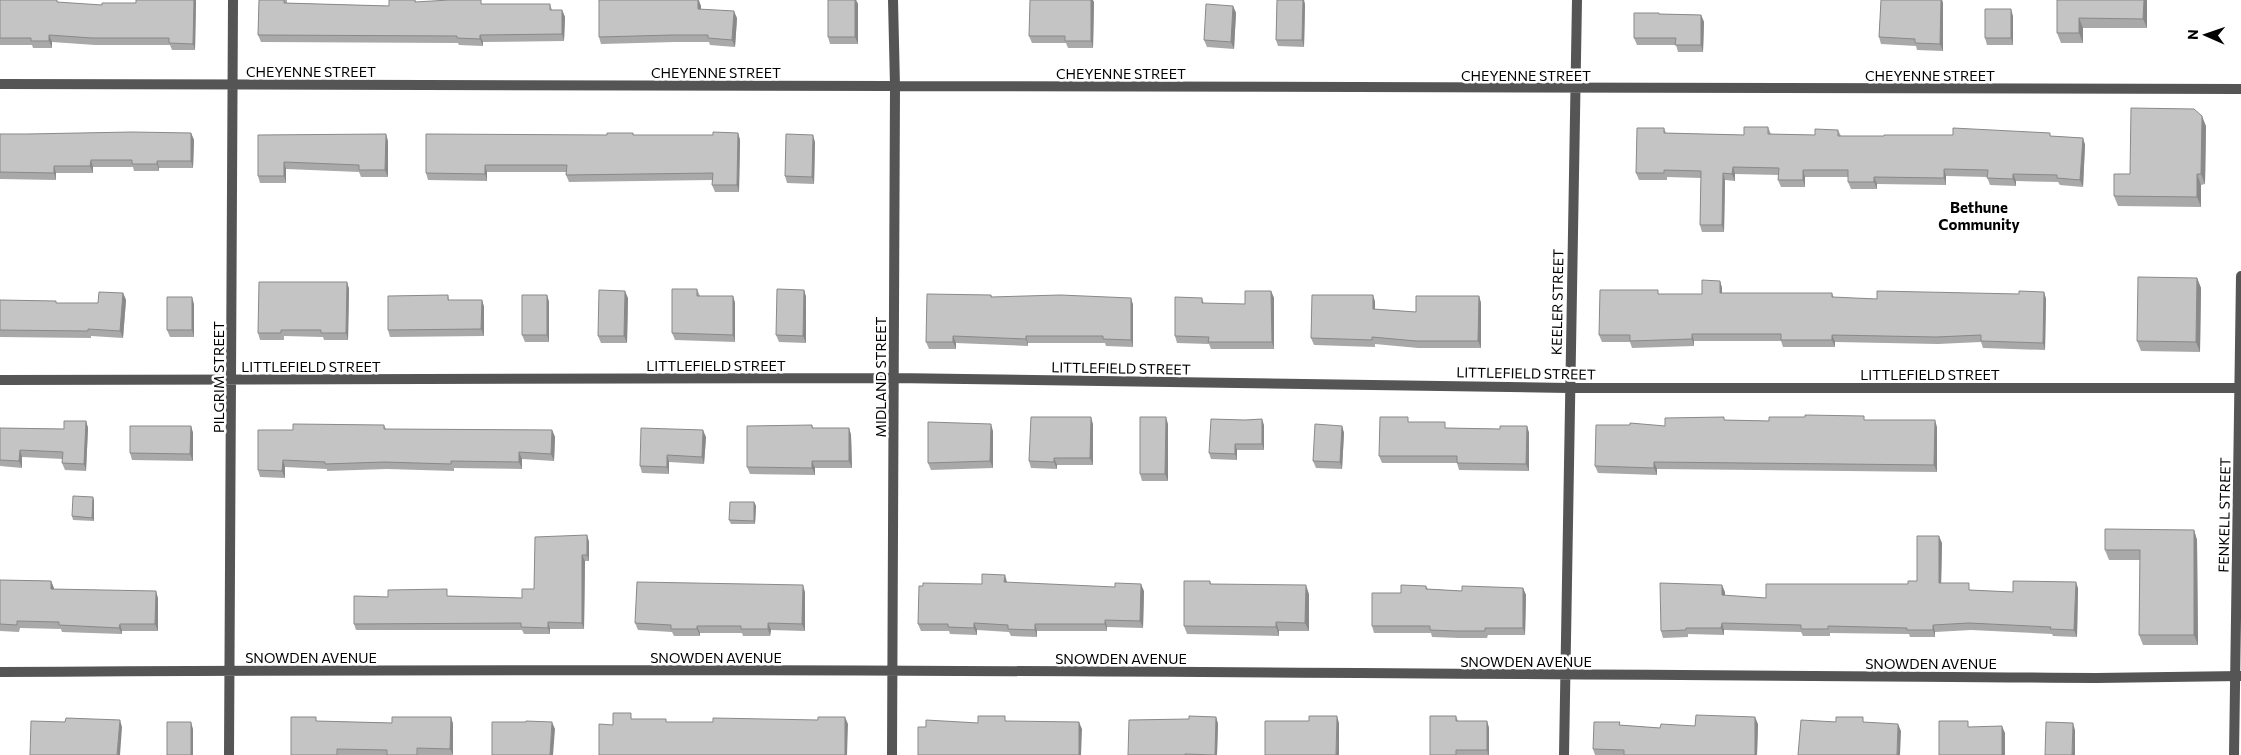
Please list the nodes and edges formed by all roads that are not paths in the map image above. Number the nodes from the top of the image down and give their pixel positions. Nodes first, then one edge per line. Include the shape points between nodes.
1 (233, 0) edge
2 (894, 0) edge
3 (1577, 0) edge
4 (0, 84) edge
5 (232, 85) junction
6 (895, 86) junction
7 (1574, 89) junction
8 (2241, 89) edge
9 (2241, 276) edge
10 (894, 378) junction
11 (0, 380) edge
12 (232, 380) junction
13 (1569, 388) junction
14 (2240, 388) edge
15 (229, 670) junction
16 (892, 671) junction
17 (0, 672) edge
18 (1565, 674) junction
19 (2238, 676) edge
20 (229, 755) edge
21 (892, 755) edge
22 (1564, 755) edge
23 (2234, 755) edge

1 - 5 street, PILGRIM STREET
2 - 6 street, MIDLAND STREET
3 - 7 street, KEELER STREET
4 - 5 street, CHEYENNE STREET
5 - 6 street, CHEYENNE STREET
5 - 12 street, PILGRIM STREET
6 - 7 street, CHEYENNE STREET
6 - 10 street, MIDLAND STREET
7 - 8 street, CHEYENNE STREET
7 - 13 street, KEELER STREET
9 - 14 street, FENKELL STREET
10 - 12 street, LITTLEFIELD STREET
10 - 13 street, LITTLEFIELD STREET
10 - 16 street, MIDLAND STREET
11 - 12 street, LITTLEFIELD STREET
12 - 15 street, PILGRIM STREET
13 - 14 street, LITTLEFIELD STREET
13 - 18 street, KEELER STREET
14 - 19 street, FENKELL STREET
15 - 16 street, SNOWDEN AVENUE
15 - 17 street, SNOWDEN AVENUE
15 - 20 street, PILGRIM STREET
16 - 18 street, SNOWDEN AVENUE
16 - 21 street, MIDLAND STREET
18 - 19 street, SNOWDEN AVENUE
18 - 22 street, KEELER STREET
19 - 23 street, FENKELL STREET

